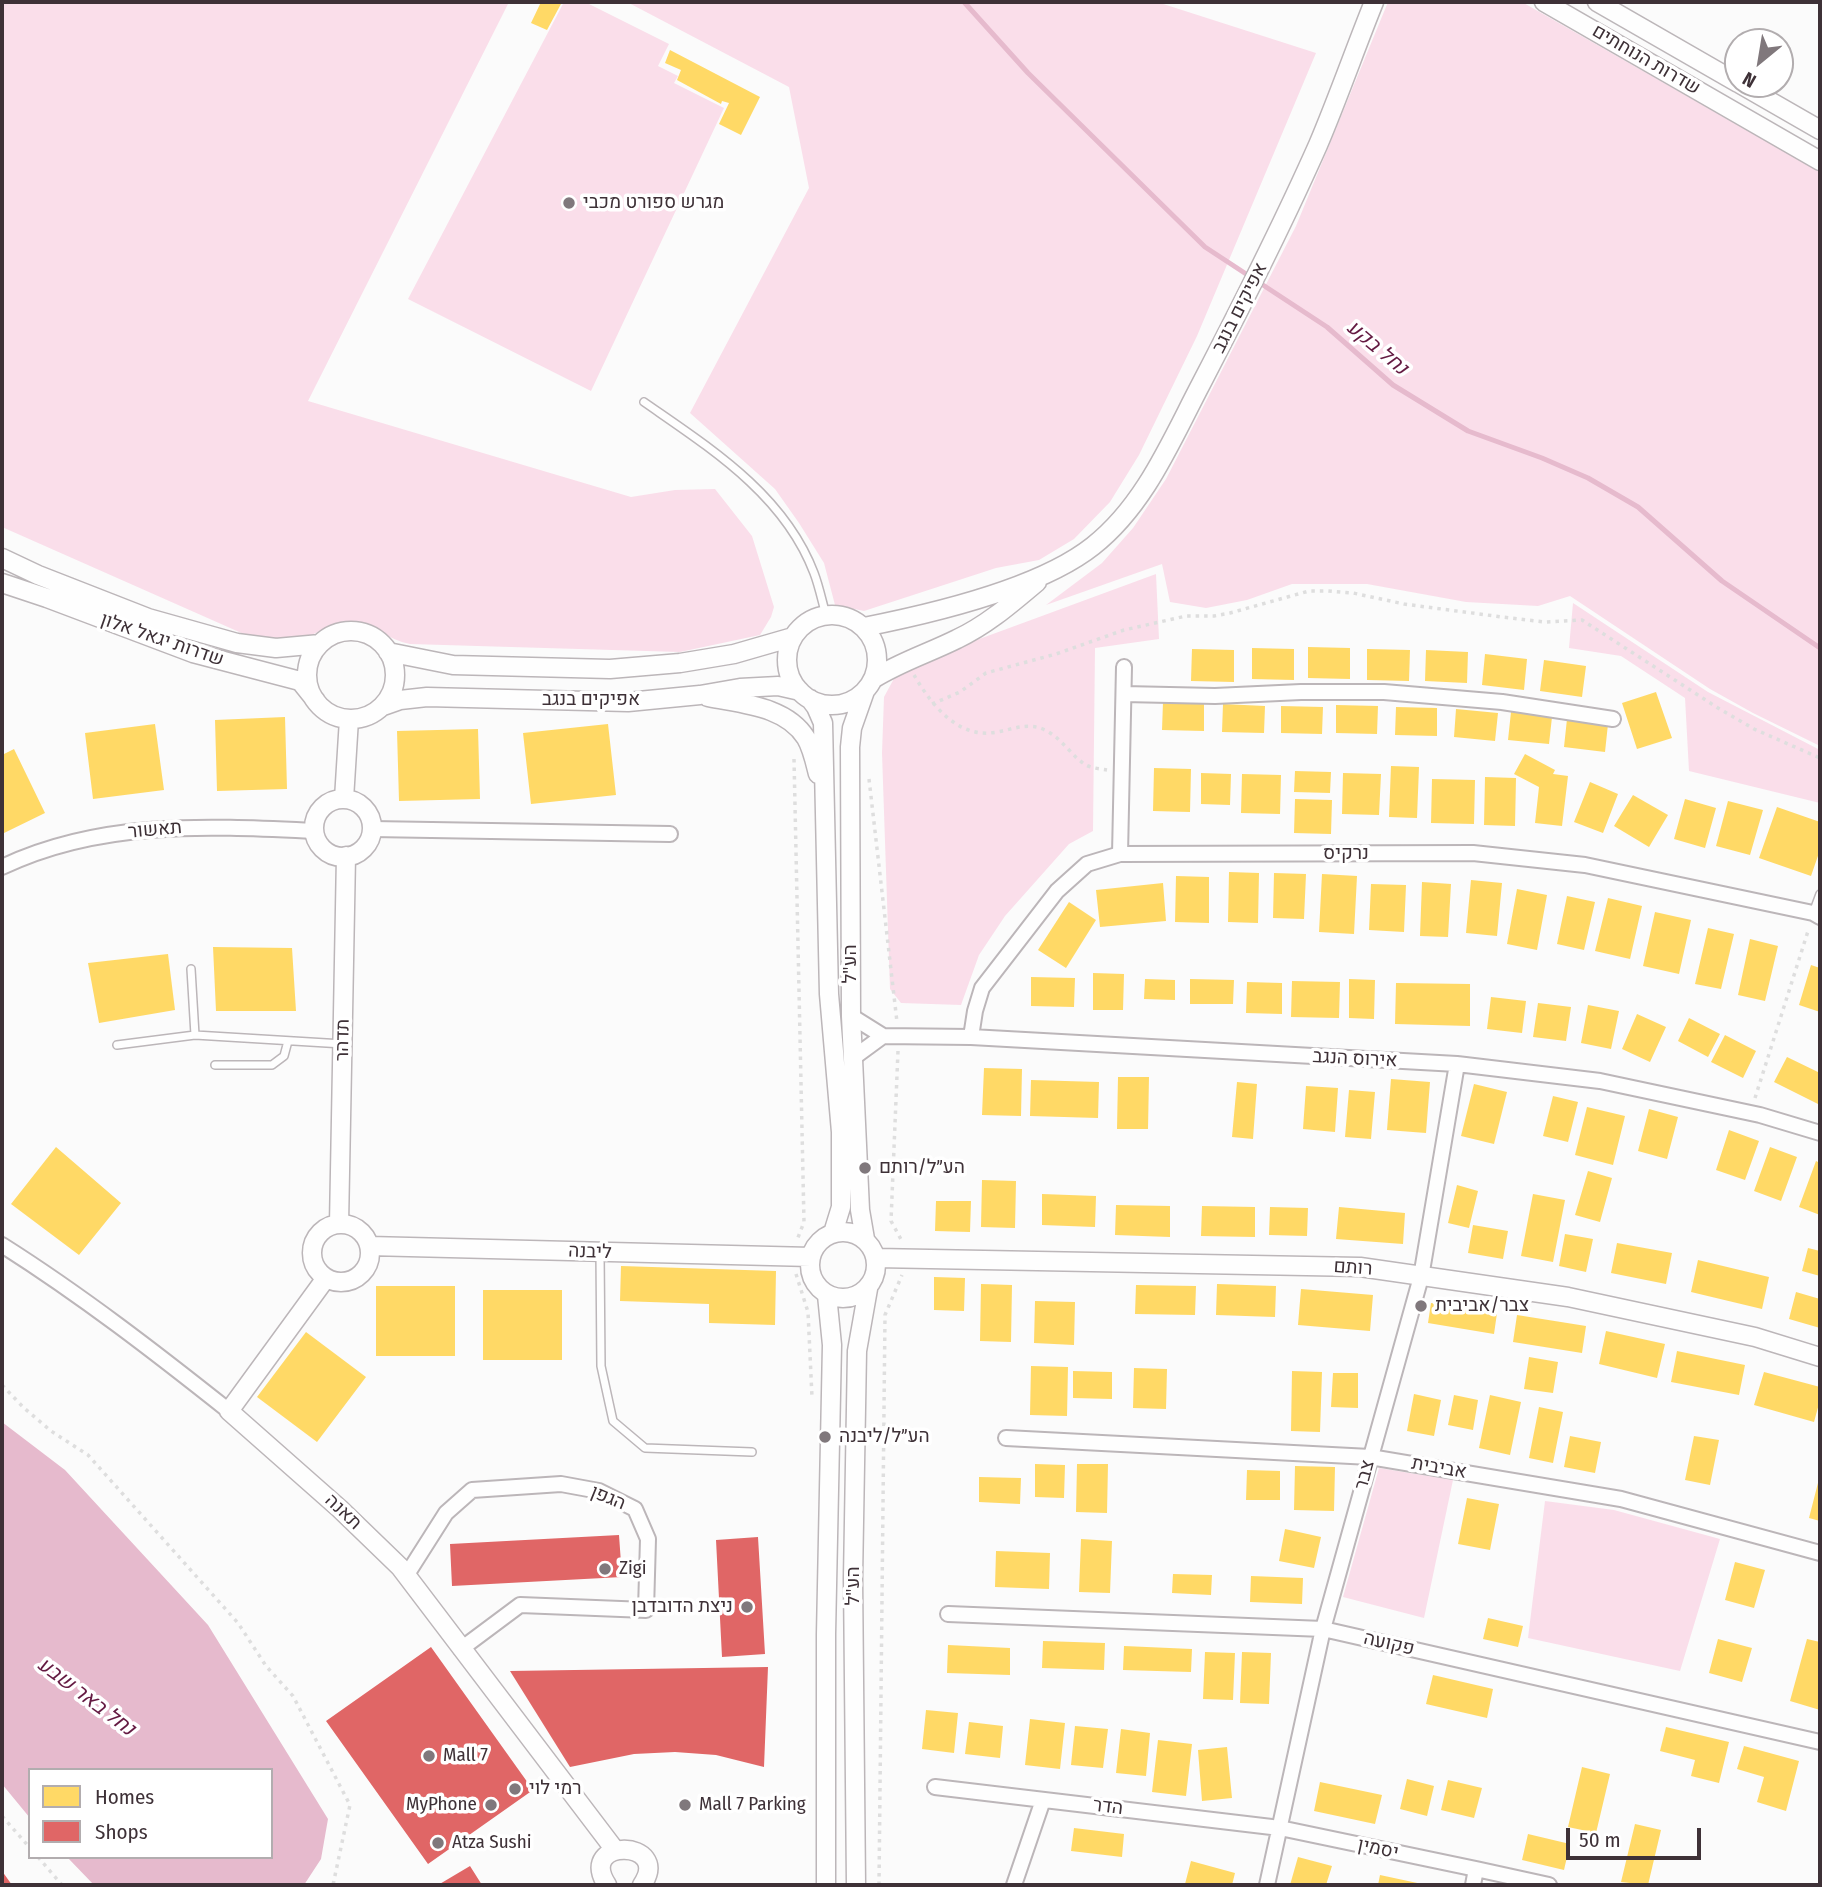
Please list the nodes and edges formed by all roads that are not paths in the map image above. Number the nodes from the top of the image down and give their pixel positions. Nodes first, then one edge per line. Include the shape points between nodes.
1 (1374, 2) edge
2 (1544, 2) edge
3 (1597, 2) edge
4 (1724, 74) edge
5 (1764, 98) edge
6 (1820, 131) edge
7 (1820, 161) edge
8 (644, 402) dead end
9 (2, 558) edge
10 (1048, 572) junction
11 (2, 583) edge
12 (825, 615) junction
13 (864, 627) junction
14 (793, 637) junction
15 (320, 644) junction
16 (388, 652) junction
17 (1124, 667) dead end
18 (869, 685) junction
19 (1124, 694) junction
20 (700, 695) junction
21 (805, 695) junction
22 (316, 701) junction
23 (383, 706) junction
24 (349, 719) junction
25 (1613, 719) dead end
26 (344, 799) junction
27 (826, 800) junction
28 (372, 829) junction
29 (314, 831) junction
30 (670, 834) dead end
31 (1120, 854) junction
32 (346, 856) junction
33 (2, 867) edge
34 (1820, 894) edge
35 (1817, 915) edge
36 (191, 969) dead end
37 (851, 1016) junction
38 (195, 1035) junction
39 (891, 1036) junction
40 (971, 1037) junction
41 (288, 1041) junction
42 (344, 1044) junction
43 (117, 1045) dead end
44 (853, 1058) junction
45 (1457, 1064) junction
46 (215, 1065) dead end
47 (1820, 1133) edge
48 (338, 1224) junction
49 (833, 1233) junction
50 (865, 1239) junction
51 (2, 1245) edge
52 (369, 1246) junction
53 (600, 1252) junction
54 (811, 1257) junction
55 (876, 1258) junction
56 (1421, 1277) junction
57 (326, 1278) junction
58 (868, 1289) junction
59 (827, 1295) junction
60 (1820, 1357) edge
61 (229, 1411) junction
62 (1006, 1438) dead end
63 (752, 1451) dead end
64 (1370, 1457) junction
65 (1820, 1553) edge
66 (406, 1576) junction
67 (948, 1614) dead end
68 (1323, 1629) junction
69 (461, 1649) junction
70 (1820, 1742) edge
71 (935, 1787) dead end
72 (1043, 1800) junction
73 (1280, 1828) junction
74 (615, 1850) junction
75 (1476, 1870) junction
76 (607, 1885) edge
77 (642, 1885) edge
78 (826, 1885) edge
79 (856, 1885) edge
80 (1014, 1885) edge
81 (1267, 1885) edge
82 (1473, 1885) edge
83 (1549, 1885) edge

1 - 10 street, אפיקים בנגב via 1318,143 1263,263 1152,475 1130,509 1091,547
2 - 7 street, שדרות הנוחתים
3 - 4 street, שדרות הנוחתים
5 - 6 street, שדרות הנוחתים
8 - 12 lane via 717,453 776,509 813,572
9 - 15 street, שדרות יגאל אלון via 148,618 237,643 276,648
10 - 13 street, אפיקים בנגב via 958,604
10 - 18 street, אפיקים בנגב via 982,625 906,661
11 - 22 street, שדרות יגאל אלון via 193,653 300,681
12 - 13 street via 853,619
12 - 14 street via 801,626
13 - 18 street via 877,652
14 - 16 street, אפיקים בנגב via 734,654 610,669 453,665
14 - 21 street via 787,665
15 - 16 street via 343,632 356,632 380,642
15 - 22 street via 312,654 307,679
16 - 23 street via 395,680
17 - 19 street
18 - 21 street via 853,700 838,705
18 - 37 street, הע"ל via 852,728 850,747
19 - 25 street via 1384,692 1502,702
19 - 31 street
20 - 21 street, אפיקים בנגב via 778,686
20 - 23 street, אפיקים בנגב via 628,702 428,697
20 - 27 street via 786,718 807,739
21 - 27 street, הע"ל via 823,723
22 - 24 street via 330,714
23 - 24 street via 372,715
24 - 26 street
26 - 28 street via 364,809
26 - 29 street via 323,806
27 - 49 street, הע"ל via 828,994 841,1132 841,1207
28 - 30 street
28 - 32 street via 365,846
29 - 32 street via 324,850
29 - 33 street, תאשור via 211,826 141,829 78,840
31 - 35 street, נרקיס via 1473,853 1586,864
31 - 40 street, נרקיס via 1087,864 1057,891 982,988
32 - 42 street, תדהר
34 - 35 lane
36 - 38 lane
37 - 39 street
37 - 44 street, הע"ל
38 - 41 lane
38 - 43 lane
39 - 40 street, אירוס הנגב
39 - 44 street
40 - 45 street, אירוס הנגב
41 - 42 lane
41 - 46 lane via 284,1056 272,1065
42 - 48 street, תדהר
44 - 50 street, הע"ל
45 - 47 street, אירוס הנגב via 1601,1081
45 - 56 street, צבר
48 - 52 street via 359,1231
48 - 57 street via 321,1231 312,1247 314,1265
49 - 50 street
49 - 54 street via 823,1238
50 - 55 street
51 - 61 street, תאנה via 82,1298
52 - 53 street, ליבנה
52 - 57 street via 369,1259 360,1275 344,1282
53 - 54 street, ליבנה
53 - 63 lane via 601,1366 613,1421 645,1448
54 - 59 street via 812,1279
55 - 56 street, רותם via 1360,1267
55 - 58 street via 877,1269
56 - 60 street, רותם via 1568,1297 1755,1337
56 - 64 street, צבר
57 - 61 street
58 - 59 street via 849,1299
58 - 79 street, הע"ל via 857,1351 853,1578
59 - 78 street, הע"ל via 832,1345
61 - 66 street, תאנה via 340,1509
62 - 64 street, אביבית
64 - 65 street, אביבית via 1621,1499
64 - 68 street, צבר
66 - 69 street, תאנה
66 - 69 street, הגפן via 446,1513 472,1490 561,1484 599,1491 635,1509 648,1539 646,1610 520,1605
67 - 68 street, פקועה
68 - 70 street, פקועה
68 - 73 street, צבר
69 - 74 street, תאנה
71 - 72 street, הדר
72 - 73 street, הדר
72 - 80 street
73 - 75 street, יסמין
73 - 81 street, צבר
74 - 76 street via 602,1864
74 - 77 street via 629,1848 641,1855 647,1867
75 - 82 street
75 - 83 street, יסמין

